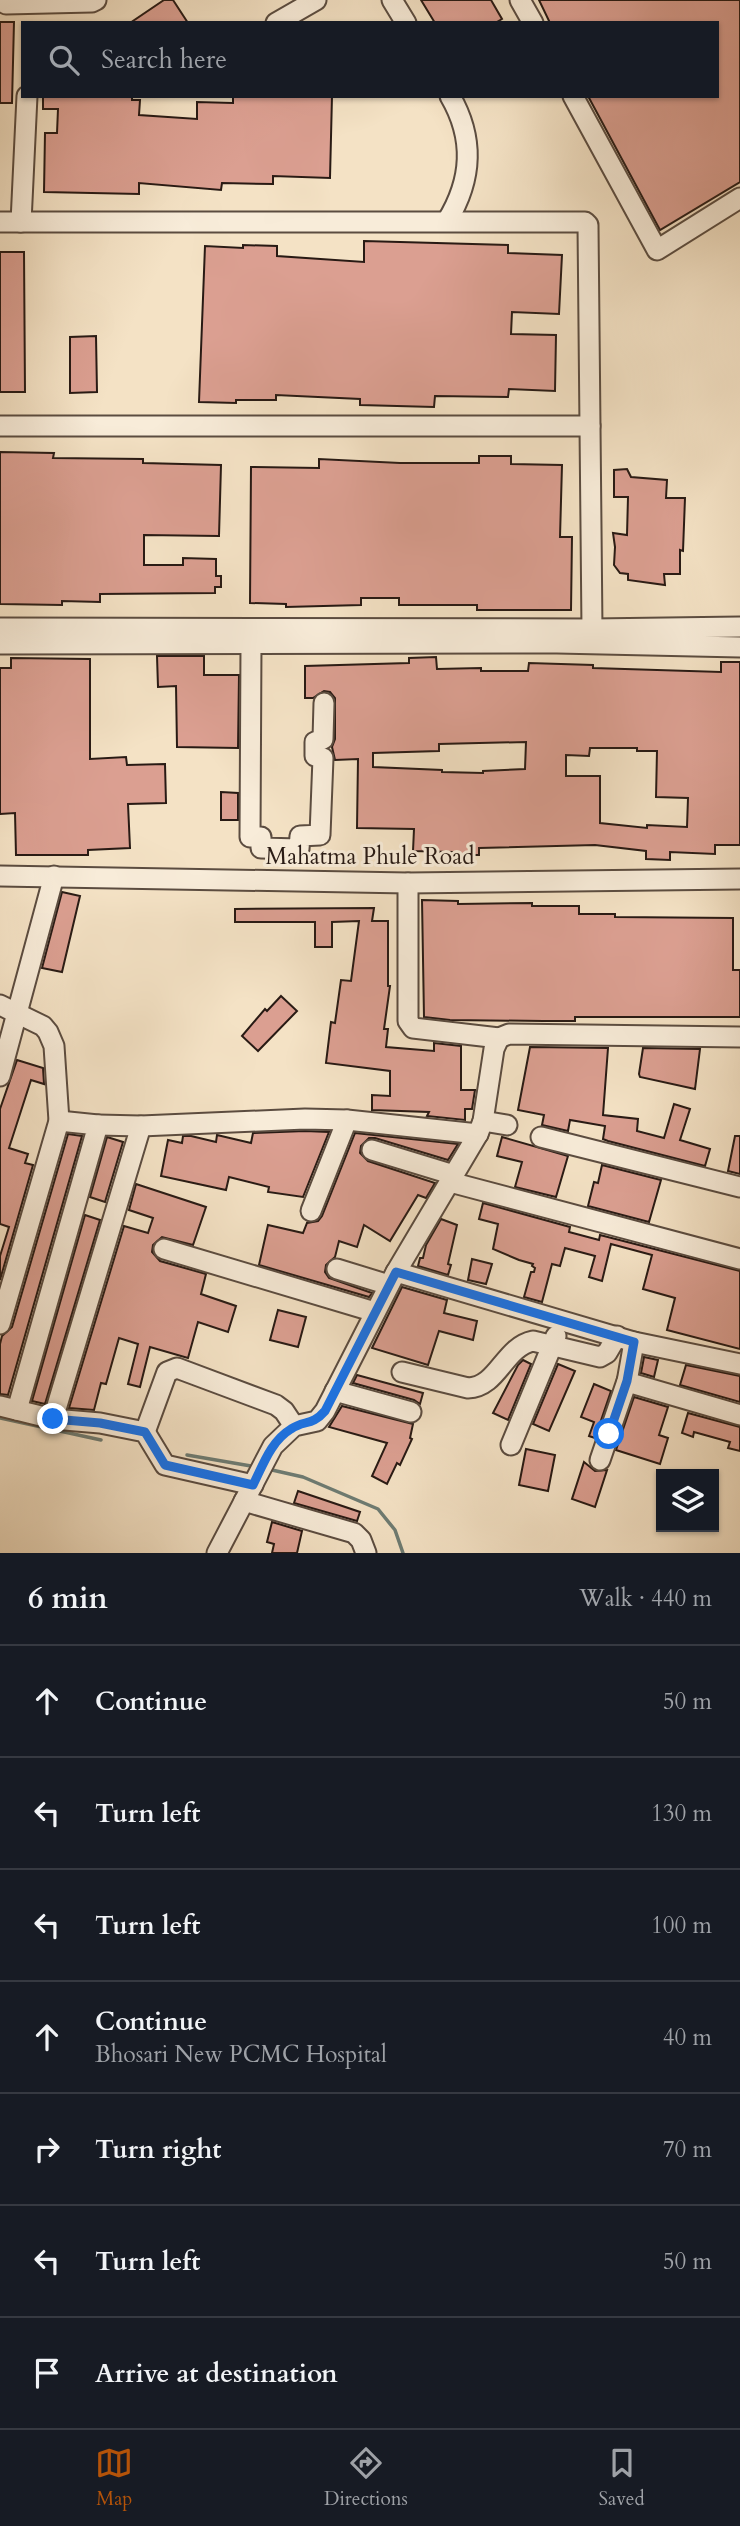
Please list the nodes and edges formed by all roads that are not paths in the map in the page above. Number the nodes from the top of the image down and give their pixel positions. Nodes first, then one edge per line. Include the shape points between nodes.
1 (0, 0) edge
2 (96, 0) edge
3 (316, 0) edge
4 (392, 0) edge
5 (520, 0) edge
6 (279, 21) edge
7 (405, 21) edge
8 (532, 21) edge
9 (27, 98) edge
10 (451, 98) edge
11 (574, 98) edge
12 (740, 198) edge
13 (447, 220) junction
14 (0, 222) edge
15 (21, 222) junction
16 (0, 426) edge
17 (590, 426) junction
18 (740, 627) edge
19 (0, 628) edge
20 (592, 629) junction
21 (102, 636) junction
22 (0, 644) edge
23 (251, 645) junction
24 (740, 646) edge
25 (324, 703) dead end
26 (0, 876) edge
27 (54, 876) junction
28 (740, 878) edge
29 (408, 883) junction
30 (9, 1009) edge
31 (740, 1037) edge
32 (499, 1038) junction
33 (0, 1076) edge
34 (346, 1120) junction
35 (59, 1121) junction
36 (98, 1125) junction
37 (507, 1125) dead end
38 (141, 1126) junction
39 (481, 1128) junction
40 (541, 1137) dead end
41 (372, 1150) dead end
42 (452, 1178) junction
43 (740, 1187) edge
44 (311, 1211) dead end
45 (164, 1249) dead end
46 (740, 1259) edge
47 (337, 1269) dead end
48 (393, 1279) junction
49 (375, 1312) junction
50 (563, 1321) junction
51 (0, 1324) edge
52 (625, 1339) junction
53 (551, 1346) junction
54 (740, 1364) edge
55 (402, 1372) dead end
56 (627, 1381) junction
57 (335, 1391) junction
58 (9, 1408) edge
59 (411, 1412) dead end
60 (740, 1415) edge
61 (53, 1419) junction
62 (294, 1426) junction
63 (145, 1432) junction
64 (511, 1445) dead end
65 (600, 1460) dead end
66 (249, 1493) junction
67 (217, 1553) edge
68 (366, 1553) edge

1 - 2 street via 6,4
3 - 6 street
4 - 7 street
5 - 8 street
9 - 15 street
10 - 13 street via 465,134 468,169
11 - 12 street via 657,250
13 - 15 street
13 - 17 street via 577,220 587,225
14 - 15 street
16 - 17 street
17 - 20 street
18 - 20 street
19 - 21 street
20 - 21 street
21 - 22 street
21 - 23 street
23 - 24 street
23 - 25 street via 250,837 261,837 261,848 299,849 300,836 320,835 323,758 315,756 315,742 323,739
26 - 27 street, Mahatma Phule Road
27 - 29 street, Mahatma Phule Road
27 - 30 street
28 - 29 street, Mahatma Phule Road
29 - 32 street via 408,1021 423,1031
30 - 33 street
30 - 35 street via 43,1026 54,1046
31 - 32 street via 509,1034
32 - 39 street
34 - 38 street
34 - 39 street
34 - 44 street
35 - 36 street
35 - 51 street
36 - 38 street
36 - 58 street
37 - 39 street
38 - 61 street
39 - 42 street
40 - 43 street
41 - 42 street
42 - 46 street
42 - 48 street
45 - 49 street
47 - 48 street
48 - 49 street
48 - 50 street
49 - 57 street
50 - 52 street
50 - 53 street
52 - 53 street via 600,1357
52 - 54 street
52 - 56 street
53 - 55 street via 523,1343 478,1388
53 - 64 street
56 - 60 street
56 - 65 street
57 - 59 street
57 - 62 street via 317,1421
58 - 61 street
61 - 63 street
62 - 63 street via 276,1405 177,1368 167,1372
62 - 66 street via 273,1446
63 - 66 street via 165,1465
66 - 67 street
66 - 68 street via 354,1533

